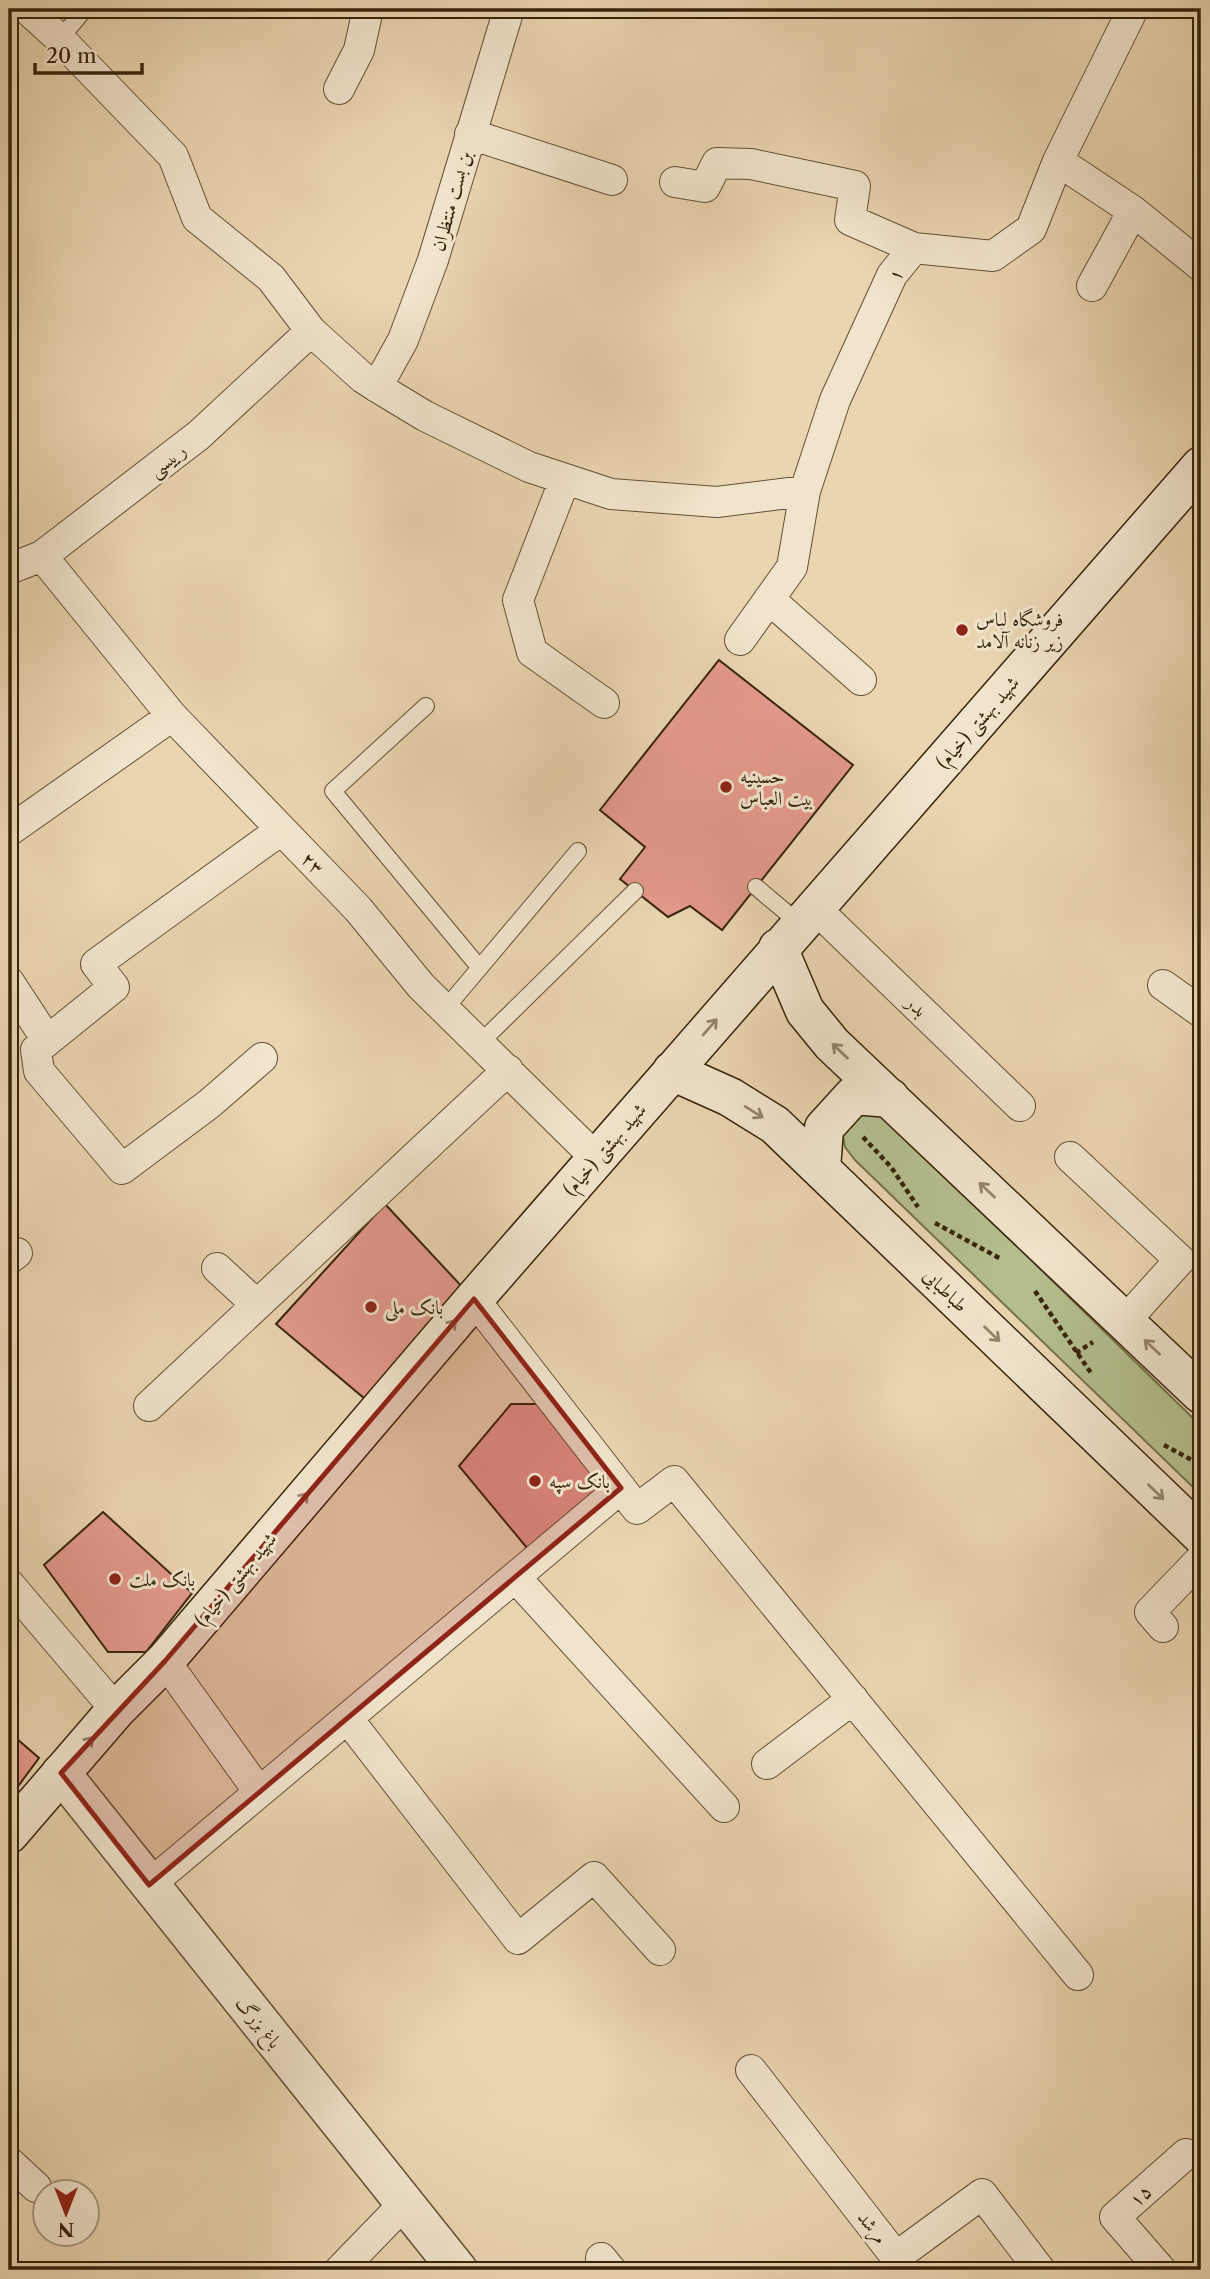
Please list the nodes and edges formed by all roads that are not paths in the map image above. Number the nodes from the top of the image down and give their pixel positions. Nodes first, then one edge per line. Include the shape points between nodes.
1 (27, 9) edge
2 (85, 9) edge
3 (368, 9) edge
4 (509, 9) edge
5 (1133, 9) edge
6 (60, 39) junction
7 (340, 89) dead end
8 (470, 134) junction
9 (1058, 161) junction
10 (612, 180) dead end
11 (675, 182) dead end
12 (1132, 211) junction
13 (914, 248) junction
14 (1201, 266) edge
15 (1092, 286) dead end
16 (311, 331) junction
17 (377, 387) junction
18 (1201, 466) edge
19 (565, 479) junction
20 (805, 491) junction
21 (42, 556) junction
22 (9, 569) edge
23 (769, 599) junction
24 (740, 640) dead end
25 (861, 680) dead end
26 (604, 702) dead end
27 (426, 706) dead end
28 (172, 716) junction
29 (281, 830) junction
30 (9, 831) edge
31 (578, 851) dead end
32 (755, 887) dead end
33 (635, 891) dead end
34 (798, 926) junction
35 (479, 967) junction
36 (9, 982) edge
37 (1163, 985) dead end
38 (445, 1009) junction
39 (1201, 1012) edge
40 (47, 1040) junction
41 (480, 1043) junction
42 (262, 1058) dead end
43 (508, 1070) junction
44 (672, 1071) junction
45 (890, 1098) junction
46 (1020, 1106) dead end
47 (1070, 1157) dead end
48 (596, 1158) junction
49 (821, 1169) junction
50 (217, 1268) dead end
51 (474, 1299) junction
52 (257, 1305) junction
53 (1125, 1321) junction
54 (1201, 1394) edge
55 (149, 1406) dead end
56 (621, 1488) junction
57 (1201, 1535) edge
58 (1201, 1559) edge
59 (516, 1578) junction
60 (9, 1584) edge
61 (1164, 1627) dead end
62 (165, 1661) junction
63 (853, 1699) junction
64 (116, 1710) junction
65 (348, 1718) junction
66 (767, 1764) dead end
67 (61, 1773) junction
68 (259, 1793) junction
69 (724, 1807) dead end
70 (9, 1834) edge
71 (149, 1885) junction
72 (660, 1950) dead end
73 (1078, 1975) dead end
74 (751, 2070) dead end
75 (1186, 2154) dead end
76 (9, 2162) edge
77 (32, 2183) edge
78 (404, 2204) junction
79 (341, 2270) edge
80 (458, 2270) edge
81 (1040, 2270) edge
82 (1161, 2270) edge

1 - 6 street
2 - 6 lane
3 - 7 street via 359,50
4 - 8 street, بن بست منتظران
5 - 9 street, ۱
6 - 16 street via 173,156 197,218 271,278
8 - 10 street
8 - 17 street, بن بست منتظران via 404,340
9 - 12 street
9 - 13 street, ۱ via 1031,229 993,256
11 - 13 street via 705,187 718,163 751,164 855,186 849,220
12 - 14 street
12 - 15 street
13 - 20 street, ۱ via 892,275 835,400
16 - 17 street
16 - 21 street, رییسی via 199,435
17 - 19 street via 506,456
18 - 34 main road, شهید بهشتی (خیام)
19 - 20 street via 611,494 717,502
19 - 26 street via 518,600 532,652
20 - 23 street, ۱ via 792,567
21 - 22 street, رییسی
21 - 28 street, ۲۳
23 - 24 street, ۱
23 - 25 street
27 - 35 lane via 333,791
28 - 29 street, ۲۳
28 - 30 street
29 - 38 street, ۲۳
29 - 40 street via 96,964 114,987
31 - 35 lane
32 - 34 lane
33 - 41 lane
44 -> 34 main road, شهید بهشتی (خیام)
45 -> 34 main road via 832,1044 805,1011
34 - 46 street, بدر
35 - 38 lane
36 - 40 street
37 - 39 street
38 - 41 street, ۲۳
40 - 42 street via 36,1049 39,1071 122,1169
41 - 43 street, ۲۳
43 - 48 street, ۲۳
43 - 52 street
44 - 48 main road, شهید بهشتی (خیام)
44 -> 49 main road, طباطبایی via 730,1097 775,1125
45 - 49 main road via 854,1095 824,1128
53 -> 45 main road
47 - 53 street via 1180,1260
48 - 51 main road, شهید بهشتی (خیام)
49 -> 57 main road, طباطبایی
50 - 52 street
51 - 56 street
62 -> 51 main road, شهید بهشتی (خیام)
52 - 55 street
54 -> 53 main road
56 - 59 street
56 - 63 street via 637,1509 674,1481
58 - 61 street via 1150,1612
59 - 65 street
59 - 69 street
60 - 64 street
62 - 64 main road, شهید بهشتی (خیام)
62 - 68 street
63 - 66 street
63 - 73 street
67 -> 64 main road, شهید بهشتی (خیام)
65 - 68 street
65 - 72 street via 518,1939 594,1877
67 - 70 main road, شهید بهشتی (خیام)
67 - 71 main road, باغ بزرگ
68 - 71 street
71 - 78 main road, باغ بزرگ
74 - 81 street, مرشد via 896,2257 982,2194
75 - 82 street, ۱۵ via 1115,2217
76 - 77 street
78 - 79 street
78 - 80 main road, باغ بزرگ

